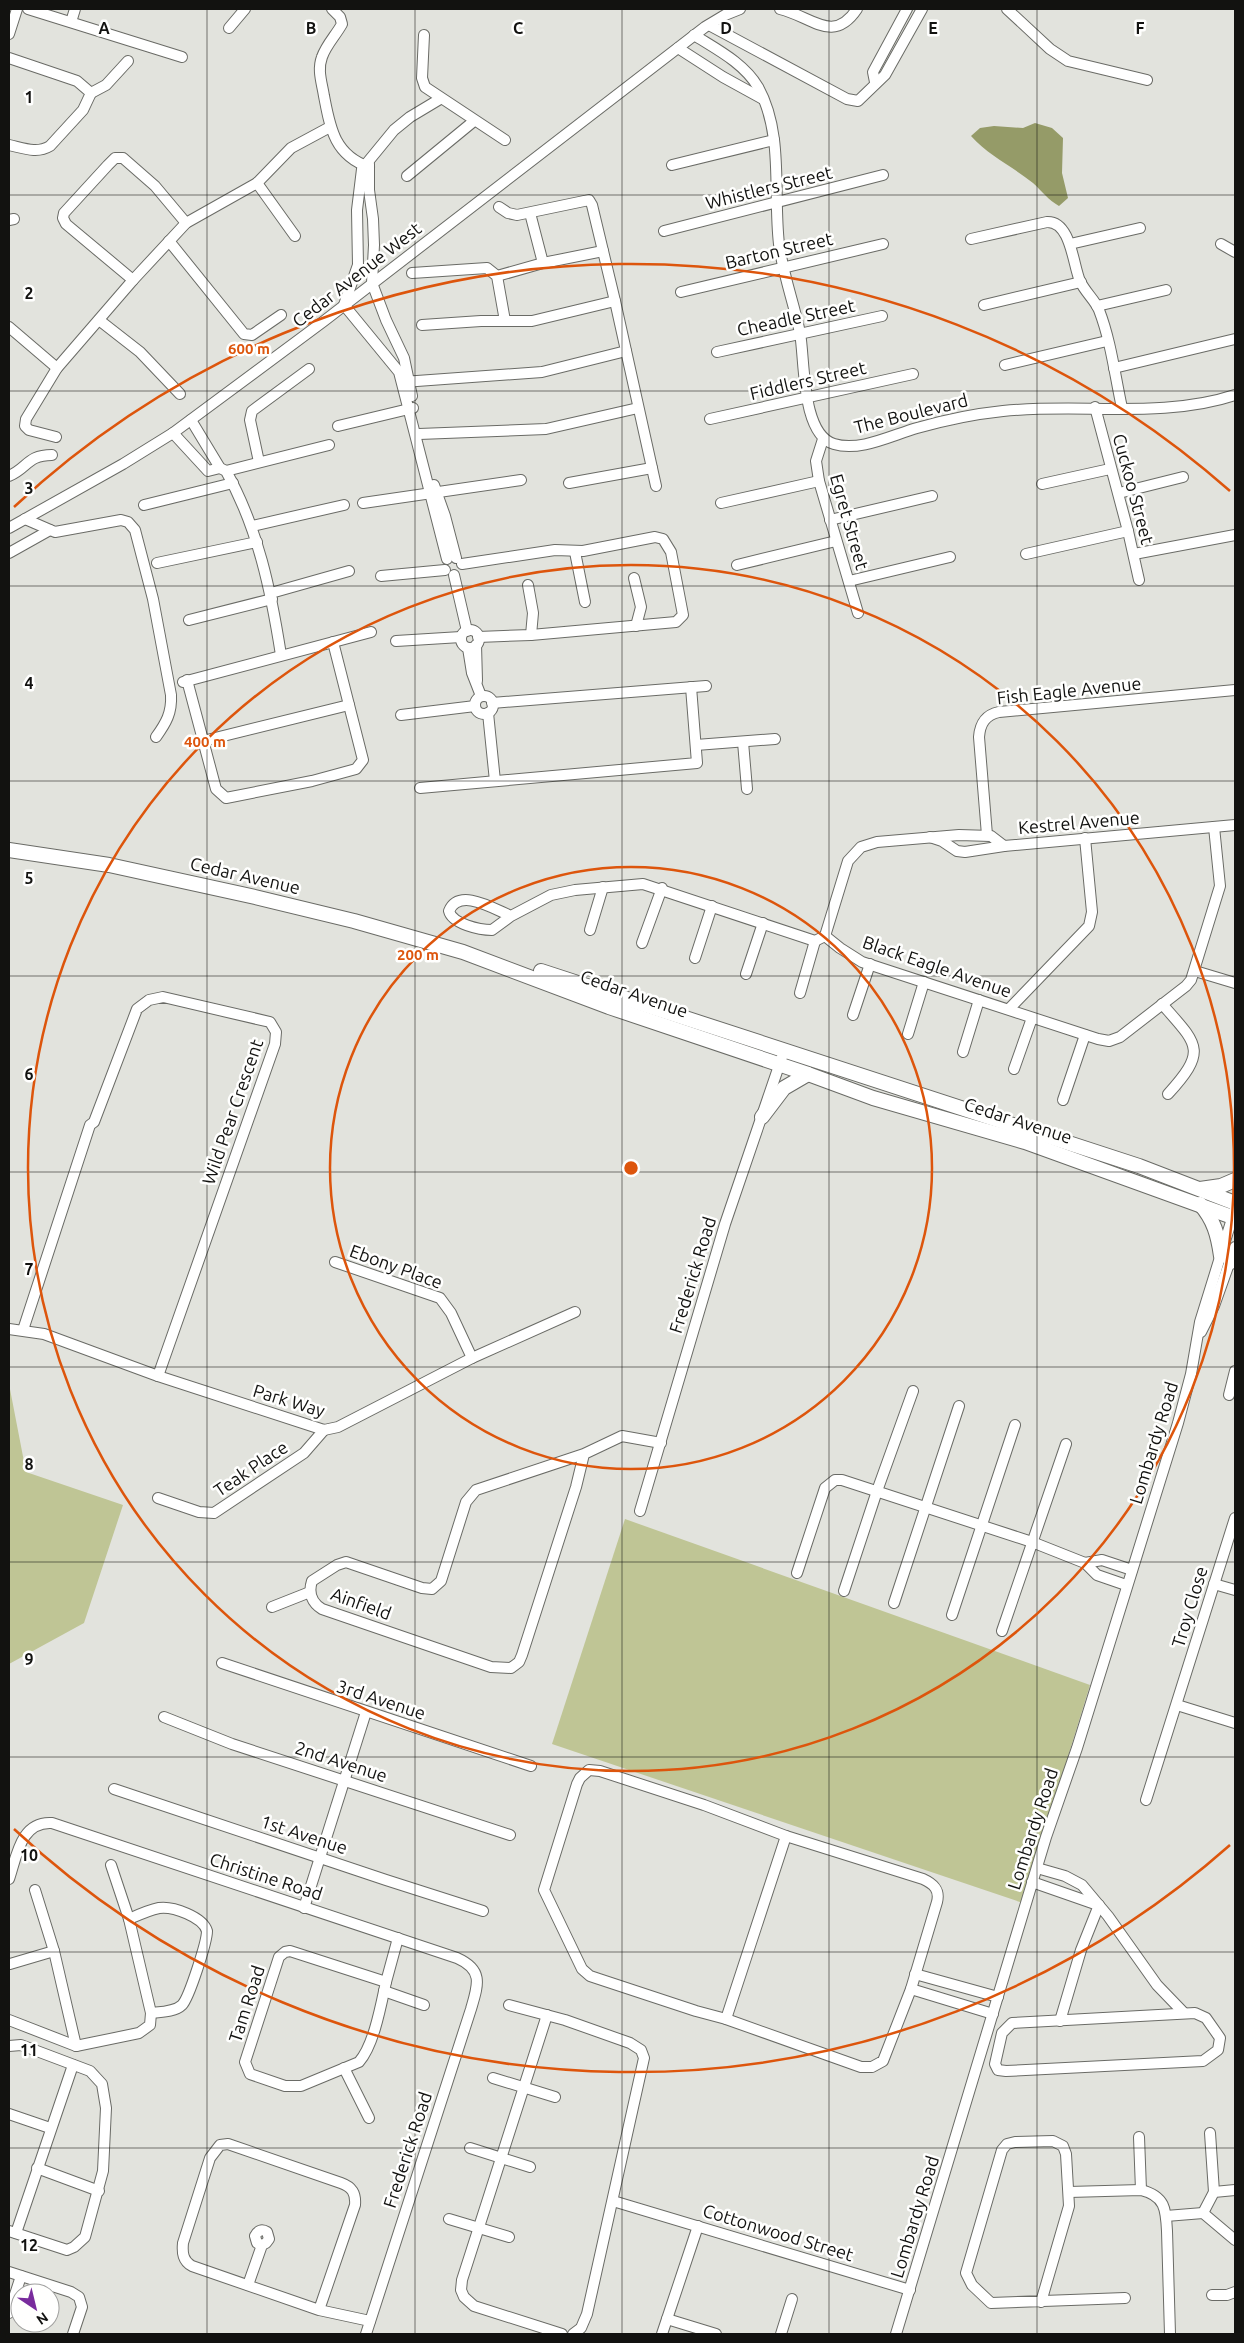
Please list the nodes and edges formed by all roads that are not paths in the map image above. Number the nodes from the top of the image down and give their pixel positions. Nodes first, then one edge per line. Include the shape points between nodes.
1 (17, 9) edge
2 (28, 9) edge
3 (75, 9) edge
4 (245, 9) edge
5 (332, 9) edge
6 (740, 9) edge
7 (780, 9) edge
8 (857, 9) edge
9 (908, 9) edge
10 (922, 9) edge
11 (1007, 9) edge
12 (71, 22) junction
13 (709, 24) junction
14 (229, 28) dead end
15 (9, 34) edge
16 (424, 35) dead end
17 (694, 35) junction
18 (678, 48) junction
19 (182, 57) dead end
20 (9, 58) edge
21 (128, 61) dead end
22 (1147, 80) dead end
23 (875, 82) junction
24 (91, 94) junction
25 (440, 99) junction
26 (763, 99) junction
27 (474, 122) junction
28 (330, 127) junction
29 (505, 140) dead end
30 (774, 140) junction
31 (9, 145) edge
32 (367, 164) junction
33 (672, 165) dead end
34 (883, 175) dead end
35 (407, 176) dead end
36 (257, 183) junction
37 (358, 202) junction
38 (370, 202) junction
39 (778, 202) junction
40 (499, 207) dead end
41 (530, 214) junction
42 (186, 223) junction
43 (1140, 228) dead end
44 (664, 231) dead end
45 (295, 236) dead end
46 (971, 239) dead end
47 (169, 240) junction
48 (883, 244) dead end
49 (1070, 244) junction
50 (1220, 244) dead end
51 (603, 251) junction
52 (1235, 252) edge
53 (374, 255) junction
54 (359, 256) junction
55 (542, 263) junction
56 (782, 266) junction
57 (412, 273) dead end
58 (497, 276) junction
59 (133, 280) junction
60 (1081, 282) junction
61 (372, 283) junction
62 (1166, 290) dead end
63 (682, 292) dead end
64 (615, 301) junction
65 (344, 305) junction
66 (984, 305) dead end
67 (1097, 306) junction
68 (281, 316) dead end
69 (882, 316) dead end
70 (99, 320) junction
71 (505, 321) junction
72 (422, 325) dead end
73 (9, 327) edge
74 (800, 335) junction
75 (1235, 338) edge
76 (1107, 340) junction
77 (626, 351) junction
78 (717, 352) dead end
79 (1004, 365) dead end
80 (57, 368) junction
81 (1114, 368) junction
82 (309, 369) dead end
83 (913, 374) dead end
84 (406, 382) junction
85 (180, 394) dead end
86 (1235, 395) edge
87 (808, 398) junction
88 (1095, 407) junction
89 (411, 408) junction
90 (638, 408) junction
91 (1122, 408) junction
92 (710, 419) dead end
93 (190, 420) junction
94 (338, 426) dead end
95 (173, 433) junction
96 (420, 434) junction
97 (56, 437) dead end
98 (824, 439) junction
99 (329, 445) dead end
100 (52, 455) dead end
101 (259, 462) junction
102 (652, 468) junction
103 (223, 469) junction
104 (1110, 469) junction
105 (9, 476) edge
106 (1183, 477) dead end
107 (521, 480) dead end
108 (819, 481) junction
109 (233, 483) junction
110 (569, 483) dead end
111 (1042, 484) dead end
112 (656, 486) dead end
113 (432, 493) junction
114 (1119, 493) junction
115 (932, 496) dead end
116 (363, 503) dead end
117 (721, 503) dead end
118 (144, 505) dead end
119 (344, 505) dead end
120 (25, 519) junction
121 (830, 520) junction
122 (252, 526) junction
123 (9, 528) edge
124 (50, 530) junction
125 (1128, 531) junction
126 (1235, 535) edge
127 (836, 541) junction
128 (257, 542) junction
129 (575, 552) junction
130 (9, 553) edge
131 (1026, 554) dead end
132 (1134, 554) junction
133 (950, 558) dead end
134 (455, 561) junction
135 (157, 563) dead end
136 (737, 565) dead end
137 (445, 570) junction
138 (349, 571) dead end
139 (454, 575) junction
140 (381, 576) dead end
141 (634, 578) dead end
142 (1139, 580) dead end
143 (849, 581) junction
144 (528, 585) dead end
145 (272, 596) junction
146 (585, 602) dead end
147 (858, 613) dead end
148 (189, 620) dead end
149 (636, 626) junction
150 (371, 632) dead end
151 (464, 634) junction
152 (531, 635) junction
153 (396, 641) dead end
154 (333, 642) junction
155 (474, 643) junction
156 (281, 655) junction
157 (706, 686) dead end
158 (691, 687) junction
159 (1235, 690) edge
160 (481, 696) junction
161 (492, 702) junction
162 (349, 705) junction
163 (475, 706) junction
164 (488, 713) junction
165 (401, 714) dead end
166 (156, 737) dead end
167 (775, 740) dead end
168 (203, 741) junction
169 (743, 742) junction
170 (696, 745) junction
171 (495, 781) junction
172 (420, 788) dead end
173 (747, 789) dead end
174 (1235, 825) edge
175 (1214, 827) junction
176 (987, 835) junction
177 (930, 837) junction
178 (1085, 838) junction
179 (9, 842) edge
180 (1004, 846) junction
181 (9, 850) edge
182 (604, 887) junction
183 (662, 888) junction
184 (712, 906) junction
185 (511, 916) junction
186 (763, 923) junction
187 (590, 930) dead end
188 (820, 938) junction
189 (642, 943) dead end
190 (696, 958) dead end
191 (870, 964) junction
192 (1195, 971) junction
193 (746, 974) dead end
194 (924, 982) junction
195 (1235, 983) edge
196 (800, 993) dead end
197 (979, 1000) junction
198 (1162, 1004) junction
199 (1009, 1009) junction
200 (853, 1015) dead end
201 (1032, 1018) junction
202 (908, 1034) dead end
203 (1085, 1035) junction
204 (963, 1052) dead end
205 (781, 1057) junction
206 (1014, 1070) dead end
207 (808, 1074) junction
208 (1168, 1094) dead end
209 (1064, 1100) dead end
210 (762, 1116) junction
211 (1235, 1180) edge
212 (1199, 1190) junction
213 (1235, 1203) edge
214 (1200, 1204) junction
215 (1234, 1214) edge
216 (1235, 1247) edge
217 (1229, 1258) edge
218 (335, 1262) dead end
219 (575, 1312) dead end
220 (9, 1329) edge
221 (23, 1330) junction
222 (472, 1358) junction
223 (1235, 1372) edge
224 (158, 1376) junction
225 (913, 1391) dead end
226 (1229, 1395) dead end
227 (959, 1406) dead end
228 (1015, 1425) dead end
229 (324, 1430) junction
230 (661, 1443) junction
231 (1066, 1444) dead end
232 (584, 1454) junction
233 (877, 1491) junction
234 (158, 1498) dead end
235 (925, 1508) junction
236 (640, 1511) dead end
237 (1235, 1518) edge
238 (982, 1526) junction
239 (1032, 1542) junction
240 (1085, 1563) junction
241 (1132, 1570) junction
242 (797, 1573) dead end
243 (1214, 1584) junction
244 (1126, 1585) junction
245 (1235, 1590) edge
246 (844, 1591) dead end
247 (310, 1592) junction
248 (894, 1603) dead end
249 (272, 1607) dead end
250 (952, 1616) dead end
251 (1002, 1631) dead end
252 (222, 1663) dead end
253 (1177, 1705) junction
254 (366, 1712) junction
255 (164, 1717) dead end
256 (1235, 1723) edge
257 (531, 1766) dead end
258 (345, 1779) junction
259 (114, 1789) dead end
260 (1146, 1800) dead end
261 (510, 1835) dead end
262 (786, 1836) junction
263 (319, 1858) junction
264 (111, 1865) dead end
265 (1037, 1868) junction
266 (9, 1879) edge
267 (1032, 1882) junction
268 (35, 1890) dead end
269 (1099, 1905) junction
270 (304, 1908) junction
271 (484, 1911) dead end
272 (129, 1919) junction
273 (398, 1938) junction
274 (54, 1951) junction
275 (10, 1964) edge
276 (915, 1974) junction
277 (477, 1975) joint
278 (385, 1986) junction
279 (911, 1989) junction
280 (998, 1997) junction
281 (424, 2005) dead end
282 (509, 2005) dead end
283 (151, 2013) junction
284 (993, 2014) junction
285 (1184, 2014) junction
286 (547, 2015) junction
287 (726, 2019) junction
288 (9, 2020) edge
289 (1060, 2021) junction
290 (9, 2046) edge
291 (76, 2046) junction
292 (73, 2065) junction
293 (344, 2068) junction
294 (494, 2078) dead end
295 (523, 2087) junction
296 (555, 2097) dead end
297 (9, 2114) edge
298 (369, 2118) dead end
299 (50, 2128) junction
300 (1210, 2133) dead end
301 (1139, 2137) dead end
302 (470, 2148) dead end
303 (500, 2158) junction
304 (530, 2167) dead end
305 (37, 2168) junction
306 (1141, 2190) junction
307 (1235, 2190) edge
308 (99, 2191) junction
309 (1069, 2192) junction
310 (1214, 2192) junction
311 (613, 2201) junction
312 (1203, 2213) junction
313 (1166, 2216) junction
314 (449, 2219) dead end
315 (698, 2226) junction
316 (477, 2229) junction
317 (12, 2232) edge
318 (509, 2238) dead end
319 (1235, 2240) edge
320 (262, 2245) dead end
321 (9, 2272) edge
322 (21, 2276) junction
323 (248, 2285) junction
324 (910, 2290) junction
325 (1235, 2292) edge
326 (1212, 2295) dead end
327 (1125, 2298) dead end
328 (792, 2299) dead end
329 (1041, 2302) junction
330 (319, 2310) junction
331 (9, 2313) edge
332 (666, 2319) junction
333 (370, 2321) junction
334 (73, 2334) edge
335 (366, 2334) edge
336 (562, 2334) edge
337 (572, 2334) edge
338 (662, 2334) edge
339 (716, 2334) edge
340 (781, 2334) edge
341 (896, 2334) edge
342 (1170, 2334) edge

1 - 15 street
2 - 12 street
3 - 12 street
4 - 14 street
5 - 28 street via 342,24 322,56 320,71
6 - 13 street, Cedar Avenue West
7 - 8 street via 832,28 847,21
9 - 23 street via 873,72
10 - 23 street via 885,75
11 - 22 street via 1050,49 1068,61
12 - 19 street
13 - 17 street, Cedar Avenue West
13 - 23 street via 848,99 862,99
16 - 25 street via 423,83
17 - 18 street, Cedar Avenue West
17 - 26 street via 734,60 757,85
18 - 26 street
18 - 61 street, Cedar Avenue West
20 - 24 street via 76,81
21 - 24 street via 106,85
24 - 31 street via 83,110 50,146 32,150
25 - 27 street
25 - 32 street via 401,123
26 - 30 street
27 - 29 street
27 - 35 street
28 - 32 street via 340,146 356,161
28 - 36 street via 291,148
30 - 33 street
30 - 39 street
32 - 37 street
32 - 38 street
34 - 39 street, Whistlers Street
36 - 42 street
36 - 45 street
37 - 38 street
37 - 54 street
38 - 53 street via 374,219
39 - 44 street, Whistlers Street
39 - 56 street
40 - 41 street via 512,214
41 - 51 street via 589,200
41 - 55 street
42 - 47 street
42 - 59 street via 155,186 123,158 115,158 108,165 63,218 66,224
43 - 49 street
46 - 49 street via 1054,222
47 - 59 street
47 - 68 street via 244,334 252,335
48 - 56 street, Barton Street
49 - 60 street
50 - 52 street
51 - 55 street
51 - 64 street
53 - 54 street
53 - 61 street
54 - 65 street via 355,278
55 - 58 street
56 - 63 street, Barton Street
56 - 74 street
57 - 58 street via 482,267
58 - 71 street
59 - 70 street
60 - 66 street
60 - 67 street
61 - 65 street, Cedar Avenue West
61 - 84 street via 404,358
62 - 67 street
64 - 71 street via 536,321
64 - 77 street
65 - 84 street
65 - 93 street, Cedar Avenue West
67 - 76 street
69 - 74 street, Cheadle Street
70 - 80 street
70 - 85 street via 140,352
71 - 72 street
73 - 80 street
74 - 78 street, Cheadle Street
74 - 87 street
75 - 81 street
76 - 79 street
76 - 81 street
77 - 84 street via 531,374
77 - 90 street
80 - 97 street via 24,424 29,430
81 - 91 street
82 - 101 street via 252,411 250,420
83 - 87 street, Fiddlers Street
84 - 89 street
86 - 91 street, The Boulevard via 1191,406
87 - 92 street, Fiddlers Street
87 - 98 street via 816,427
88 - 91 street, The Boulevard
88 - 98 street, The Boulevard via 1038,407 991,412 917,428 856,446 836,445
88 - 104 street, Cuckoo Street
89 - 94 street
89 - 96 street
89 - 113 street
90 - 96 street via 546,430
90 - 102 street
93 - 95 street, Cedar Avenue West
93 - 103 street
95 - 103 street via 208,471
95 - 120 street, Cedar Avenue West
96 - 113 street
98 - 108 street, Egret Street via 816,456
99 - 101 street
100 - 105 street via 40,455
101 - 103 street
102 - 110 street
102 - 112 street
103 - 109 street
104 - 111 street
104 - 114 street, Cuckoo Street
106 - 114 street
107 - 113 street
108 - 117 street
108 - 121 street, Egret Street
109 - 118 street
109 - 122 street
113 - 116 street
113 - 134 street
114 - 125 street, Cuckoo Street
115 - 121 street
119 - 122 street
120 - 123 street, Cedar Avenue West
120 - 124 street
121 - 127 street, Egret Street
122 - 128 street
124 - 130 street
124 - 166 street via 60,532 110,520 128,522 134,530 153,600 171,695 170,716
125 - 131 street
125 - 132 street, Cuckoo Street
126 - 132 street
127 - 136 street
127 - 143 street, Egret Street
128 - 135 street
128 - 145 street
129 - 134 street via 555,550
129 - 146 street
129 - 149 street via 655,537 668,544 683,615 676,622
132 - 142 street, Cuckoo Street
133 - 143 street
134 - 137 street via 444,564
134 - 139 street via 460,572
137 - 139 street
137 - 140 street
138 - 145 street
139 - 151 street
141 - 149 street via 641,607
143 - 147 street, Egret Street
144 - 152 street via 533,613
145 - 148 street
145 - 156 street
149 - 152 street
150 - 154 street
151 - 153 street
151 - 155 street via 472,631
151 - 155 street via 463,645
152 - 155 street
154 - 156 street
154 - 162 street
155 - 160 street
156 - 168 street via 185,681
157 - 158 street
158 - 161 street
158 - 170 street
159 - 176 street, Fish Eagle Avenue via 1000,712 988,716 979,737
160 - 161 street
160 - 163 street
161 - 164 street
162 - 168 street
162 - 168 street via 363,760 356,769 312,781 226,798 216,789
163 - 164 street via 480,713
163 - 165 street
164 - 171 street
167 - 169 street
169 - 170 street
169 - 173 street
170 - 171 street via 697,763
171 - 172 street
174 - 175 street, Kestrel Avenue
175 - 178 street, Kestrel Avenue
175 - 192 street, Black Eagle Avenue via 1220,886
176 - 177 street
176 - 180 street
177 - 180 street, Kestrel Avenue via 960,852
177 - 188 street via 872,843 855,852 846,866
178 - 180 street, Kestrel Avenue
178 - 199 street via 1092,912 1090,926
179 - 205 main road, Cedar Avenue via 171,871 347,912 518,963
181 - 205 main road, Cedar Avenue via 109,865 354,921 463,952 609,1007
182 - 183 street, Black Eagle Avenue via 643,884
182 - 185 street, Black Eagle Avenue via 551,895
182 - 187 street
183 - 184 street, Black Eagle Avenue
183 - 189 street
184 - 186 street, Black Eagle Avenue
184 - 190 street
185 - 185 street, Black Eagle Avenue via 490,931 457,920 449,911 454,902 462,899
186 - 188 street, Black Eagle Avenue
186 - 193 street
188 - 191 street, Black Eagle Avenue
188 - 196 street
191 - 194 street, Black Eagle Avenue
191 - 200 street
192 - 195 street
192 - 198 street, Black Eagle Avenue via 1188,984
194 - 197 street, Black Eagle Avenue
194 - 202 street
197 - 199 street, Black Eagle Avenue
197 - 204 street
198 - 203 street, Black Eagle Avenue via 1115,1039 1102,1040
198 - 208 street via 1188,1034 1194,1048 1190,1067
199 - 201 street, Black Eagle Avenue
201 - 203 street, Black Eagle Avenue
201 - 206 street
203 - 209 street
205 - 207 main road, Cedar Avenue
205 - 210 street, Frederick Road
205 - 212 main road, Cedar Avenue via 1138,1166
207 - 210 main road via 784,1088
207 - 214 main road, Cedar Avenue via 873,1098 1025,1142
210 - 230 street, Frederick Road via 725,1224
211 - 212 main road
212 - 213 main road, Cedar Avenue
214 - 215 main road, Cedar Avenue
214 - 217 main road via 1212,1220
215 - 217 street, Lombardy Road
216 - 217 street, Lombardy Road
217 - 241 street, Lombardy Road via 1214,1306 1199,1334 1178,1423
218 - 222 street, Ebony Place via 440,1298 452,1313
219 - 222 street, Park Way
220 - 221 street, Park Way
221 - 224 street, Park Way via 44,1334
221 - 224 street, Wild Pear Crescent via 132,1016 141,1004 164,997 265,1020 276,1028 275,1044
222 - 229 street, Park Way via 353,1420
223 - 226 street
224 - 229 street, Park Way
225 - 233 street
227 - 235 street
228 - 238 street
229 - 234 street, Teak Place via 304,1453 211,1514
230 - 232 street, Ainfield via 622,1436
230 - 236 street, Frederick Road
231 - 239 street
232 - 247 street, Ainfield via 472,1492 441,1581 432,1589 346,1562 316,1577
232 - 247 street, Ainfield via 522,1655 511,1668 491,1667 322,1609 313,1601
233 - 235 street
233 - 242 street via 842,1480 835,1480 825,1488
233 - 246 street
235 - 238 street
235 - 248 street
237 - 243 street, Troy Close
238 - 239 street
238 - 250 street
239 - 240 street
239 - 251 street
240 - 241 street via 1102,1560
240 - 244 street via 1097,1575
241 - 244 street, Lombardy Road
243 - 245 street
243 - 253 street, Troy Close
244 - 265 street, Lombardy Road
247 - 249 street
252 - 254 street, 3rd Avenue
253 - 256 street
253 - 260 street, Troy Close
254 - 257 street, 3rd Avenue
254 - 258 street
255 - 258 street, 2nd Avenue via 232,1744
258 - 261 street, 2nd Avenue
258 - 263 street
259 - 263 street, 1st Avenue
262 - 276 street via 894,1869 933,1885 938,1892 937,1902
262 - 287 street
262 - 287 street via 600,1771 584,1773 573,1794 544,1890 582,1969 590,1976
263 - 270 street
263 - 271 street, 1st Avenue
264 - 272 street
265 - 267 street, Lombardy Road
265 - 269 street via 1077,1882
266 - 270 street, Christine Road via 21,1842 30,1829 52,1823
267 - 269 street
267 - 280 street, Lombardy Road
268 - 274 street
269 - 285 street via 1157,1985
269 - 289 street via 1081,1950
270 - 273 street, Christine Road
272 - 283 street
272 - 283 street via 166,1908 200,1920 207,1931 182,2004 175,2009
273 - 277 street, Christine Road via 465,1962
273 - 278 street, Tam Road
274 - 275 street
274 - 291 street
276 - 279 street
276 - 280 street
277 - 333 street, Frederick Road via 478,1987
278 - 281 street, Tam Road
278 - 293 street, Tam Road via 364,2057
278 - 293 street, Tam Road via 290,1952 279,1957 245,2062 248,2072 290,2087
279 - 284 street
279 - 287 street via 885,2058 872,2067 846,2063
280 - 284 street, Lombardy Road
282 - 286 street
283 - 291 street via 150,2025 139,2033
284 - 324 street, Lombardy Road
285 - 289 street
285 - 289 street via 1195,2013 1206,2018 1220,2038 1218,2050 1203,2061 1006,2071 996,2068 1002,2033 1008,2024
286 - 295 street
286 - 311 street via 630,2043 643,2054 640,2084
288 - 291 street
290 - 292 street via 21,2046
292 - 299 street
292 - 308 street via 90,2071 104,2090 103,2171
293 - 298 street
294 - 295 street
295 - 296 street
295 - 303 street
297 - 299 street
299 - 305 street
300 - 310 street
301 - 306 street
302 - 303 street
303 - 304 street
303 - 316 street
305 - 308 street
305 - 317 street
306 - 309 street
306 - 313 street via 1160,2199
307 - 310 street
308 - 317 street via 85,2237 74,2247 67,2250
309 - 329 street via 1066,2221
309 - 329 street via 1066,2154 1059,2144 1053,2141 1007,2144 1002,2150 968,2265 967,2278 988,2301 996,2304
310 - 312 street
311 - 315 street, Cottonwood Street
311 - 337 street via 587,2314 581,2328
312 - 313 street
312 - 319 street
313 - 342 street
314 - 316 street
315 - 324 street, Cottonwood Street
315 - 332 street
316 - 318 street
316 - 336 street via 462,2280 464,2297 474,2306
320 - 323 street
321 - 322 street
322 - 331 street
322 - 334 street via 79,2297 82,2307
323 - 330 street
323 - 330 street via 192,2266 183,2256 183,2243 210,2158 217,2147 224,2144 348,2185 354,2192 355,2205
324 - 341 street, Lombardy Road
325 - 326 street
327 - 329 street
328 - 340 street
330 - 333 street
332 - 338 street
332 - 339 street
333 - 335 street, Frederick Road

